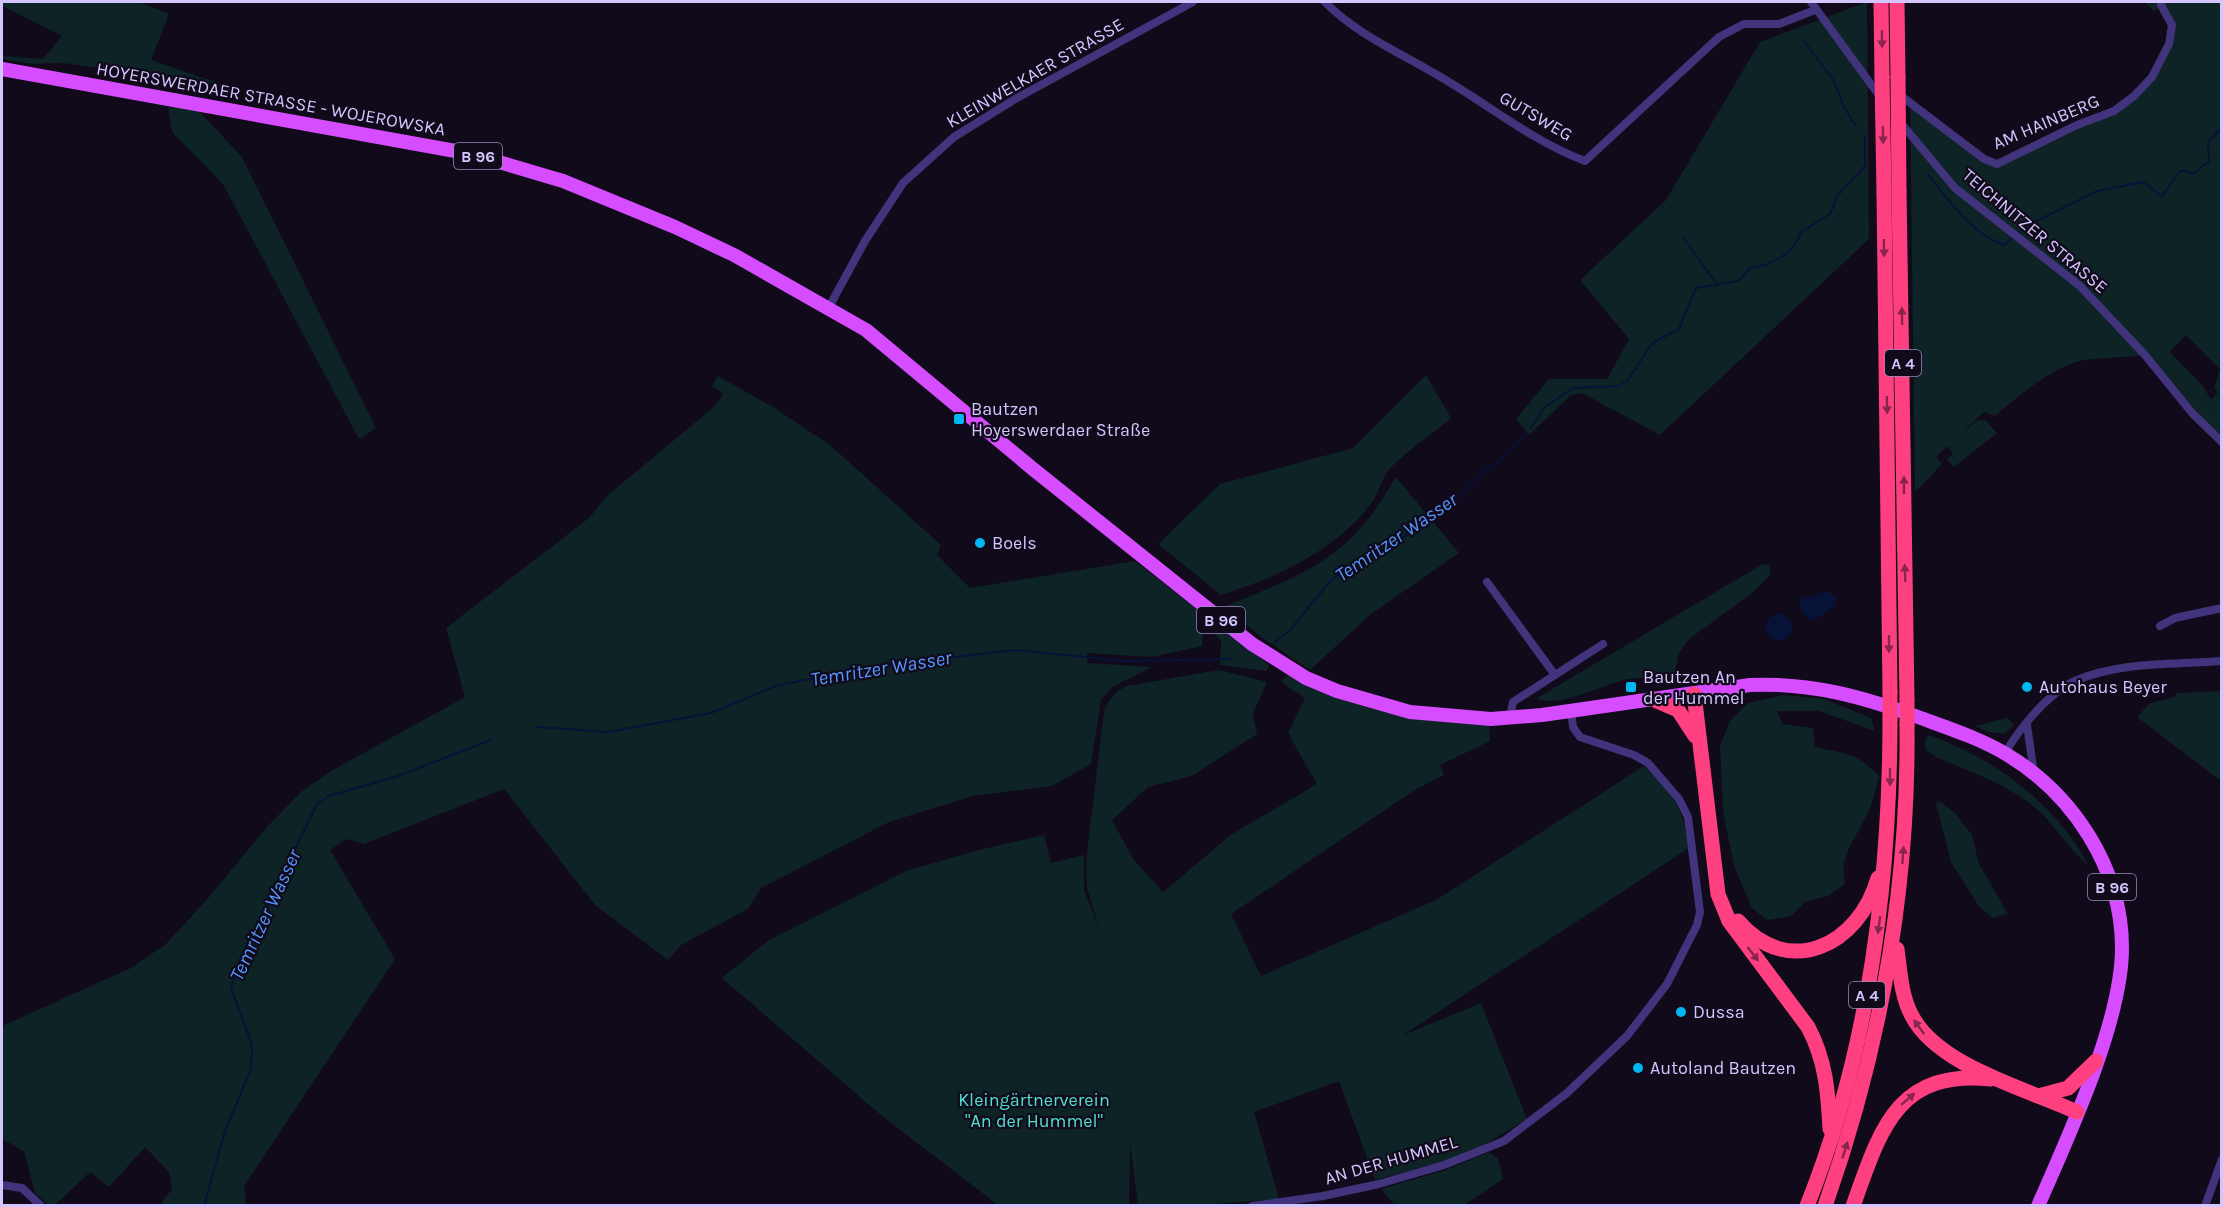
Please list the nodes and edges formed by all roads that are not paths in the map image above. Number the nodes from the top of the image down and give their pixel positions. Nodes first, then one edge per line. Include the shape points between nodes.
1 (1193, 2) edge
2 (1325, 2) edge
3 (1881, 2) edge
4 (1897, 2) edge
5 (2161, 5) dead end
6 (1813, 6) edge
7 (1856, 65) junction
8 (2, 69) edge
9 (829, 307) junction
10 (2222, 441) edge
11 (1487, 582) dead end
12 (2222, 608) edge
13 (2160, 626) dead end
14 (1603, 644) dead end
15 (2222, 661) edge
16 (1555, 675) junction
17 (1694, 694) junction
18 (1655, 700) junction
19 (1571, 711) junction
20 (1510, 718) junction
21 (2026, 725) junction
22 (1700, 746) junction
23 (2005, 753) junction
24 (2034, 774) junction
25 (1887, 846) junction
26 (1715, 864) junction
27 (1895, 934) junction
28 (2096, 1061) junction
29 (2002, 1081) junction
30 (2042, 1095) junction
31 (2077, 1112) junction
32 (1830, 1141) junction
33 (2222, 1160) edge
34 (2, 1185) edge
35 (41, 1206) edge
36 (1252, 1206) edge
37 (1808, 1206) edge
38 (1825, 1206) edge
39 (1853, 1206) edge
40 (2038, 1206) edge
41 (2205, 1206) edge

1 - 9 street, KLEINWELKAER STRASSE via 954,137 903,183
2 - 6 street, GUTSWEG via 1362,31 1510,123 1585,161 1719,37 1744,24 1779,24
3 -> 25 highway, A 4, bridge via 1889,546
27 -> 4 highway, A 4, bridge via 1904,834 1907,725
5 - 7 street, AM HAINBERG via 2172,25 2169,44 2152,77 2134,96 2114,111 1997,164 1984,159
6 - 7 street, TEICHNITZER STRASSE
7 - 10 street, TEICHNITZER STRASSE via 1955,188 2080,286 2145,355 2192,413
8 - 9 main road, HOYERSWERDAER STRASSE - WOJEROWSKA / B 96 via 426,144 516,166 675,227
9 - 20 main road, HOYERSWERDAER STRASSE - WOJEROWSKA / B 96 via 866,330 1032,469 1244,638 1289,668 1337,691 1410,712 1454,718
11 - 16 street
12 - 13 street via 2175,618
14 - 16 street
15 - 21 street via 2176,662 2087,676 2051,698
16 - 20 street via 1514,702
17 - 18 main road, HOYERSWERDAER STRASSE - WOJEROWSKA / B 96
17 - 22 highway
17 - 23 main road, HOYERSWERDAER STRASSE - WOJEROWSKA / B 96 via 1750,685 1816,687 1901,711
18 - 19 main road, HOYERSWERDAER STRASSE - WOJEROWSKA / B 96
18 - 22 highway via 1684,716
19 - 20 main road, HOYERSWERDAER STRASSE - WOJEROWSKA / B 96
19 - 36 street, AN DER HUMMEL via 1573,727 1580,737 1634,755 1659,772 1688,818 1700,912 1667,984 1627,1036 1598,1065 1504,1141 1444,1165 1379,1184
21 - 23 street
21 - 24 street
22 - 26 highway
23 - 24 main road, HOYERSWERDAER STRASSE - WOJEROWSKA / B 96
24 - 28 main road, HOYERSWERDAER STRASSE - WOJEROWSKA / B 96 via 2080,821 2103,863 2117,903 2121,924 2119,984
25 - 26 highway via 1872,896 1860,918 1839,938 1806,949 1779,947 1748,932 1729,905
25 -> 32 highway, A 4 via 1866,1002
26 -> 32 highway via 1718,894 1730,921 1817,1045 1827,1083
29 -> 27 highway via 1948,1054 1920,1030 1906,1003
38 -> 27 highway, A 4 via 1865,1079
28 - 30 highway via 2068,1088
28 - 31 main road, HOYERSWERDAER STRASSE - WOJEROWSKA / B 96
29 - 30 highway
39 -> 29 highway via 1880,1134 1908,1098 1947,1079
30 - 31 highway
31 - 40 main road, HOYERSWERDAER STRASSE - WOJEROWSKA / B 96
32 - 37 highway, A 4
33 - 41 street
34 - 35 street via 27,1191

